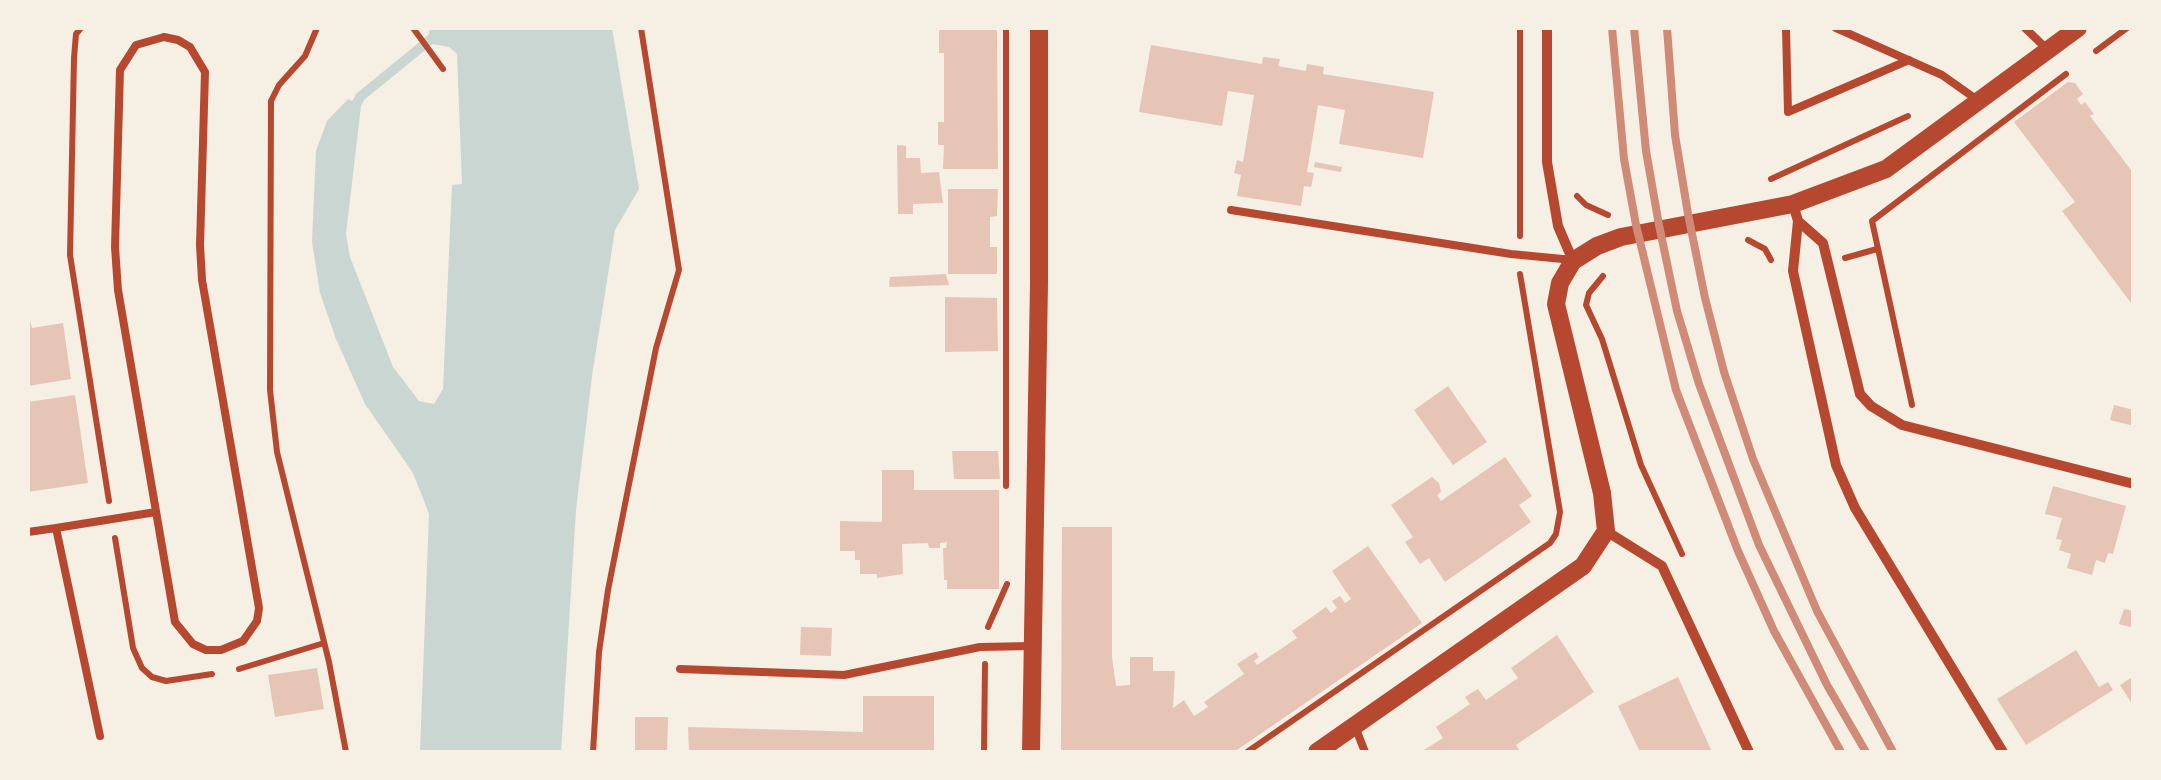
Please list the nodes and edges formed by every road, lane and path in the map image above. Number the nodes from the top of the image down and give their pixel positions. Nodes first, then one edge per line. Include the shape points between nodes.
1 (317, 28) edge
2 (413, 28) edge
3 (641, 28) edge
4 (1006, 28) edge
5 (1039, 28) edge
6 (1520, 28) edge
7 (1546, 28) edge
8 (1786, 28) edge
9 (1836, 28) edge
10 (2024, 28) edge
11 (2078, 28) edge
12 (2127, 28) edge
13 (2048, 50) junction
14 (1909, 60) junction
15 (443, 69) dead end
16 (1980, 102) junction
17 (1908, 116) dead end
18 (1758, 186) dead end
19 (1231, 210) dead end
20 (1796, 213) junction
21 (1520, 228) dead end
22 (1573, 260) junction
23 (1597, 282) dead end
24 (1520, 284) dead end
25 (1608, 362) dead end
26 (1908, 426) junction
27 (2134, 484) edge
28 (1006, 487) dead end
29 (156, 512) junction
30 (56, 528) junction
31 (28, 532) edge
32 (1606, 532) junction
33 (1007, 565) dead end
34 (986, 632) dead end
35 (1033, 646) junction
36 (985, 666) dead end
37 (680, 669) dead end
38 (1355, 726) junction
39 (100, 736) dead end
40 (346, 752) edge
41 (593, 752) edge
42 (984, 752) edge
43 (1031, 752) edge
44 (1247, 752) edge
45 (1317, 752) edge
46 (1365, 752) edge
47 (1749, 752) edge
48 (2003, 752) edge

1 - 40 path via 271,101 270,390 277,452
2 - 15 path
3 - 41 path via 679,270 656,348 608,590
4 - 28 path
5 - 35 street
6 - 21 path
7 - 22 street via 1547,162 1558,226
8 - 14 lane via 1788,112
9 - 14 lane
10 - 13 lane
11 - 13 street
12 - 26 path via 1872,221 1912,409
13 - 16 street
14 - 16 lane
16 - 20 street via 1886,169
17 - 18 path
19 - 22 lane
20 - 22 street via 1760,210 1621,237
20 - 26 street via 1822,243 1860,394 1882,415
20 - 48 street via 1792,264 1836,465 1855,508
22 - 32 street via 1556,304
23 - 25 path via 1586,305
24 - 44 path via 1560,512 1556,534
26 - 27 street
29 - 29 lane via 175,622 206,650 233,647 251,632 259,608 202,280 205,72 190,47 164,37 136,45 120,70 116,247
29 - 30 lane
30 - 31 lane
30 - 39 lane
32 - 38 street via 1583,566
32 - 47 street via 1662,566
33 - 34 path via 1007,585
35 - 37 lane via 980,647 844,675
35 - 43 street
36 - 42 path
38 - 45 street
38 - 46 lane

